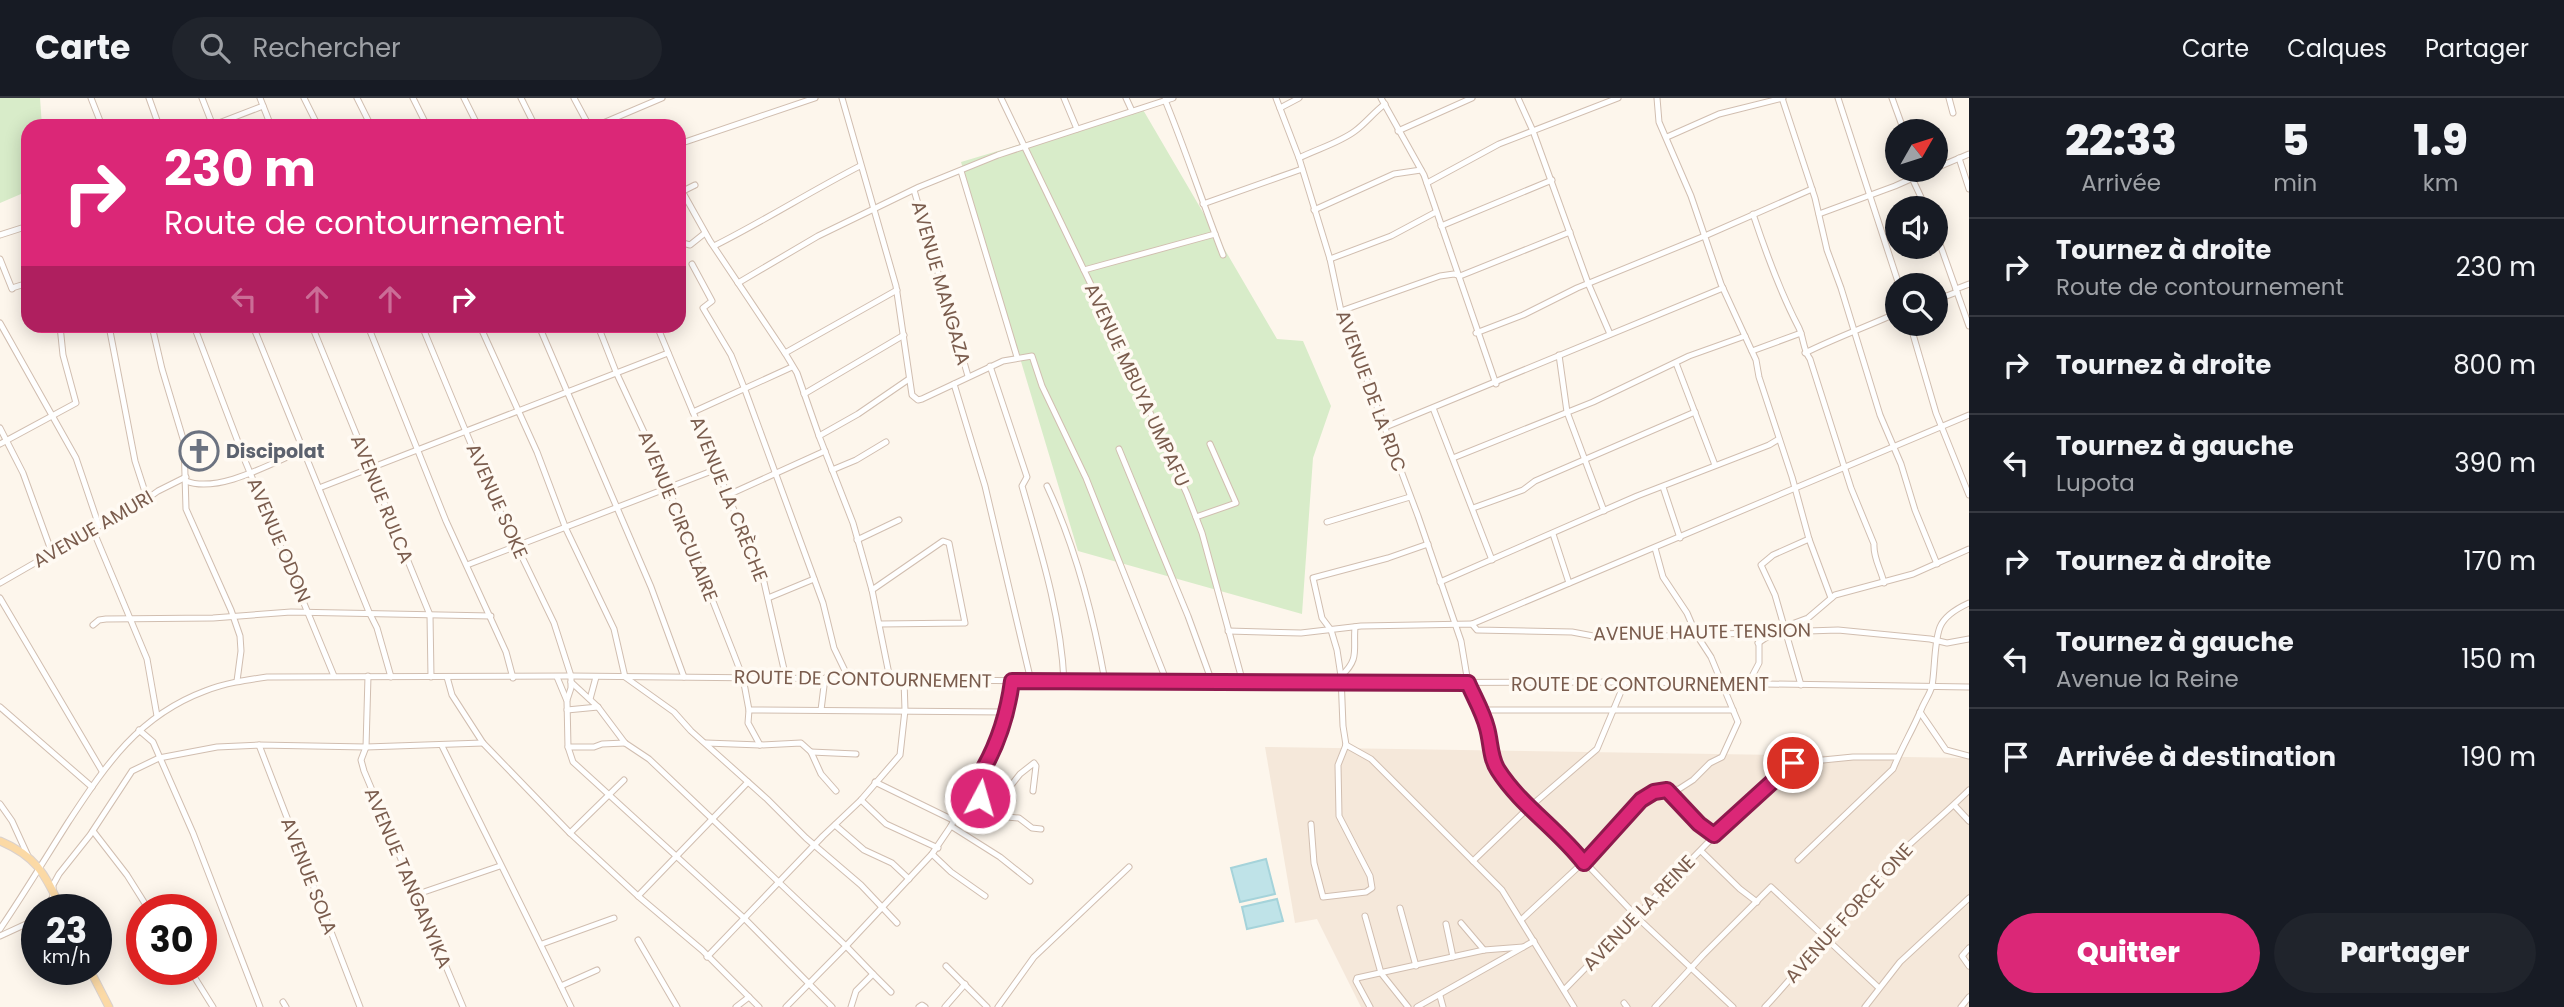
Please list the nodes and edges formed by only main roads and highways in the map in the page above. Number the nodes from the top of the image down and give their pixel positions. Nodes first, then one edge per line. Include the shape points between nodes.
1 (0, 841) edge
2 (54, 894) edge
3 (97, 985) edge
4 (108, 1007) edge

1 - 2 main road via 28,856
3 - 4 main road

